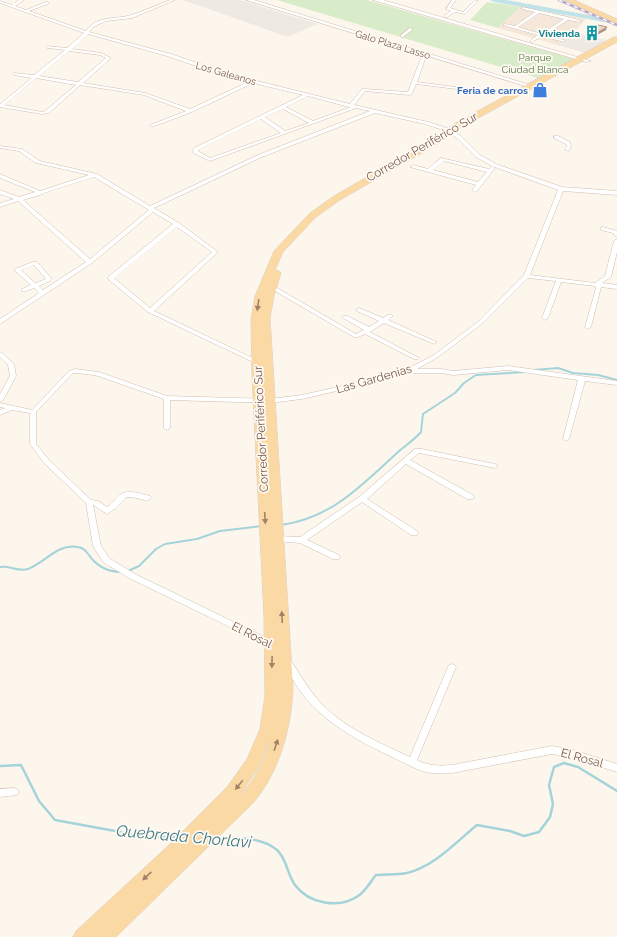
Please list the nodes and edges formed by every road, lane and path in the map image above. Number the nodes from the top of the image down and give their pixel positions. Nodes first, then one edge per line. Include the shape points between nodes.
1 (22, 0) edge
2 (173, 0) edge
3 (249, 0) edge
4 (376, 0) edge
5 (389, 0) edge
6 (454, 0) edge
7 (568, 0) edge
8 (578, 0) edge
9 (476, 1) edge
10 (4, 2) edge
11 (47, 3) dead end
12 (13, 6) junction
13 (523, 8) dead end
14 (26, 11) junction
15 (454, 12) junction
16 (538, 12) junction
17 (446, 16) junction
18 (617, 17) edge
19 (568, 18) junction
20 (580, 20) dead end
21 (617, 22) edge
22 (505, 25) dead end
23 (515, 28) junction
24 (410, 32) dead end
25 (87, 33) junction
26 (540, 35) junction
27 (402, 36) dead end
28 (617, 39) edge
29 (532, 41) junction
30 (563, 41) dead end
31 (617, 45) edge
32 (48, 47) dead end
33 (548, 47) junction
34 (69, 49) junction
35 (425, 53) junction
36 (587, 59) junction
37 (16, 74) dead end
38 (35, 76) junction
39 (253, 81) junction
40 (82, 83) junction
41 (415, 83) junction
42 (534, 87) junction
43 (472, 90) dead end
44 (307, 95) junction
45 (0, 106) edge
46 (283, 107) junction
47 (354, 107) junction
48 (190, 111) junction
49 (374, 111) junction
50 (261, 118) junction
51 (313, 123) junction
52 (152, 126) dead end
53 (285, 132) junction
54 (452, 133) junction
55 (556, 137) dead end
56 (0, 146) edge
57 (567, 150) dead end
58 (494, 165) junction
59 (413, 167) dead end
60 (430, 171) junction
61 (490, 171) junction
62 (95, 175) junction
63 (0, 176) edge
64 (480, 184) junction
65 (561, 189) junction
66 (475, 190) dead end
67 (0, 192) edge
68 (41, 193) junction
69 (617, 193) edge
70 (19, 199) junction
71 (0, 205) edge
72 (152, 208) junction
73 (177, 224) junction
74 (603, 228) dead end
75 (617, 235) edge
76 (617, 241) edge
77 (90, 262) junction
78 (527, 276) junction
79 (559, 280) junction
80 (597, 284) junction
81 (33, 286) junction
82 (272, 287) junction
83 (617, 287) edge
84 (24, 290) dead end
85 (43, 293) junction
86 (359, 310) dead end
87 (150, 311) junction
88 (390, 316) dead end
89 (345, 317) dead end
90 (545, 318) dead end
91 (384, 321) junction
92 (0, 322) edge
93 (588, 327) dead end
94 (367, 331) junction
95 (434, 342) dead end
96 (0, 354) edge
97 (416, 358) dead end
98 (257, 362) junction
99 (409, 371) junction
100 (582, 378) junction
101 (617, 383) edge
102 (168, 398) junction
103 (0, 400) edge
104 (264, 400) junction
105 (0, 405) edge
106 (12, 407) junction
107 (32, 412) junction
108 (0, 413) edge
109 (167, 428) dead end
110 (566, 439) dead end
111 (406, 461) junction
112 (495, 466) dead end
113 (470, 497) dead end
114 (147, 498) dead end
115 (362, 499) junction
116 (89, 502) junction
117 (414, 533) dead end
118 (278, 539) junction
119 (301, 540) junction
120 (336, 556) dead end
121 (272, 644) junction
122 (284, 655) junction
123 (452, 667) dead end
124 (412, 762) junction
125 (617, 768) edge
126 (14, 792) dead end
127 (0, 793) edge
128 (82, 937) edge
129 (104, 937) edge

1 - 12 street
2 - 25 street via 131,17 101,21
3 - 35 street, Galo Plaza Lasso
4 - 33 main road
5 - 17 main road
6 - 15 street via 448,10
7 - 21 main road
8 - 18 main road
9 - 15 street via 464,13
10 - 12 street, Los Galeanos
11 - 14 street
12 - 14 street, Los Galeanos
13 - 16 street
14 - 25 street, Los Galeanos
15 - 17 street
16 - 19 street
16 - 23 street
17 - 29 main road
19 - 20 street
19 - 26 street
22 - 23 street
23 - 26 street
24 - 27 street
25 - 34 street
25 - 39 street, Los Galeanos
26 - 29 street
26 - 30 street
28 - 36 main road, Corredor Periférico Sur
29 - 33 main road
31 - 36 main road, Corredor Periférico Sur
32 - 34 street
33 - 36 main road
34 - 38 street
34 - 40 street via 108,56 108,60
35 - 41 street
35 - 42 street, Galo Plaza Lasso
36 - 42 main road, Corredor Periférico Sur
37 - 38 street
38 - 40 street
38 - 45 street
39 - 44 street, Los Galeanos
39 - 48 street
40 - 45 street via 45,113
40 - 48 street via 145,94
41 - 43 street
41 - 47 street via 408,94 364,90
42 - 54 main road, Corredor Periférico Sur
44 - 46 street
44 - 47 street, Los Galeanos
46 - 50 street
46 - 51 street
47 - 49 street, Los Galeanos
47 - 51 street
48 - 52 street
49 - 54 street, Los Galeanos via 410,118
49 - 72 street via 260,156
50 - 53 street
50 - 53 street via 196,149 195,152 210,160
51 - 53 street
54 - 58 street via 478,156
54 - 82 main road, Corredor Periférico Sur via 319,217 286,253
54 -> 98 main road, Corredor Periférico Sur via 337,198 313,215 279,251 260,296 256,319
55 - 57 street via 568,143
56 - 62 street via 20,150 38,162
58 - 61 street
58 - 65 street
59 - 60 street
60 - 61 street via 443,159
60 - 64 street
61 - 64 street
62 - 68 street
62 - 72 street
63 - 68 street
64 - 66 street
65 - 69 street
65 - 78 street, Las Gardenias
67 - 70 street
68 - 70 street
70 - 71 street
70 - 77 street
72 - 73 street
72 - 77 street
73 - 87 street via 215,252
73 - 87 street via 110,278
74 - 75 street
76 - 80 street via 608,277
77 - 85 street
78 - 79 street
78 - 99 street, Las Gardenias via 482,322 436,356
79 - 80 street
79 - 90 street
80 - 83 street
80 - 93 street via 599,288
81 - 81 street via 49,278 35,263 17,269
81 - 84 street
81 - 85 street
82 - 94 street via 352,335 359,336
82 - 104 main road, Corredor Periférico Sur via 265,318
85 - 92 street
86 - 91 street
87 - 98 street
88 - 91 street
89 - 94 street
91 - 94 street
91 - 95 street
94 - 97 street
96 - 103 street via 11,364 13,376
98 - 104 main road, Corredor Periférico Sur
99 - 100 street via 453,373 508,368
99 - 104 street, Las Gardenias via 302,397
100 - 101 street
100 - 110 street
102 - 104 street, Las Gardenias
102 - 107 street, Las Gardenias via 115,378 74,371
102 - 109 street
104 - 118 main road, Corredor Periférico Sur
104 -> 121 main road, Corredor Periférico Sur
105 - 106 street
106 - 107 street
106 - 108 street
107 - 116 street via 33,444 47,462
111 - 112 street via 414,453 422,451
111 - 113 street
111 - 115 street
114 - 116 street via 126,494 106,511
115 - 117 street
115 - 119 street
116 - 121 street, El Rosal via 97,546 106,560 132,576
118 - 119 street
122 -> 118 main road, Corredor Periférico Sur
119 - 120 street
121 - 122 street, El Rosal
121 -> 128 main road, Corredor Periférico Sur via 270,713 262,744 245,777 176,850
122 - 124 street, El Rosal via 305,690 320,708 341,726
129 -> 122 main road, Corredor Periférico Sur via 194,852 256,787 276,749 285,710
123 - 124 street
124 - 125 street, El Rosal via 436,770 452,769 552,750
126 - 127 street

